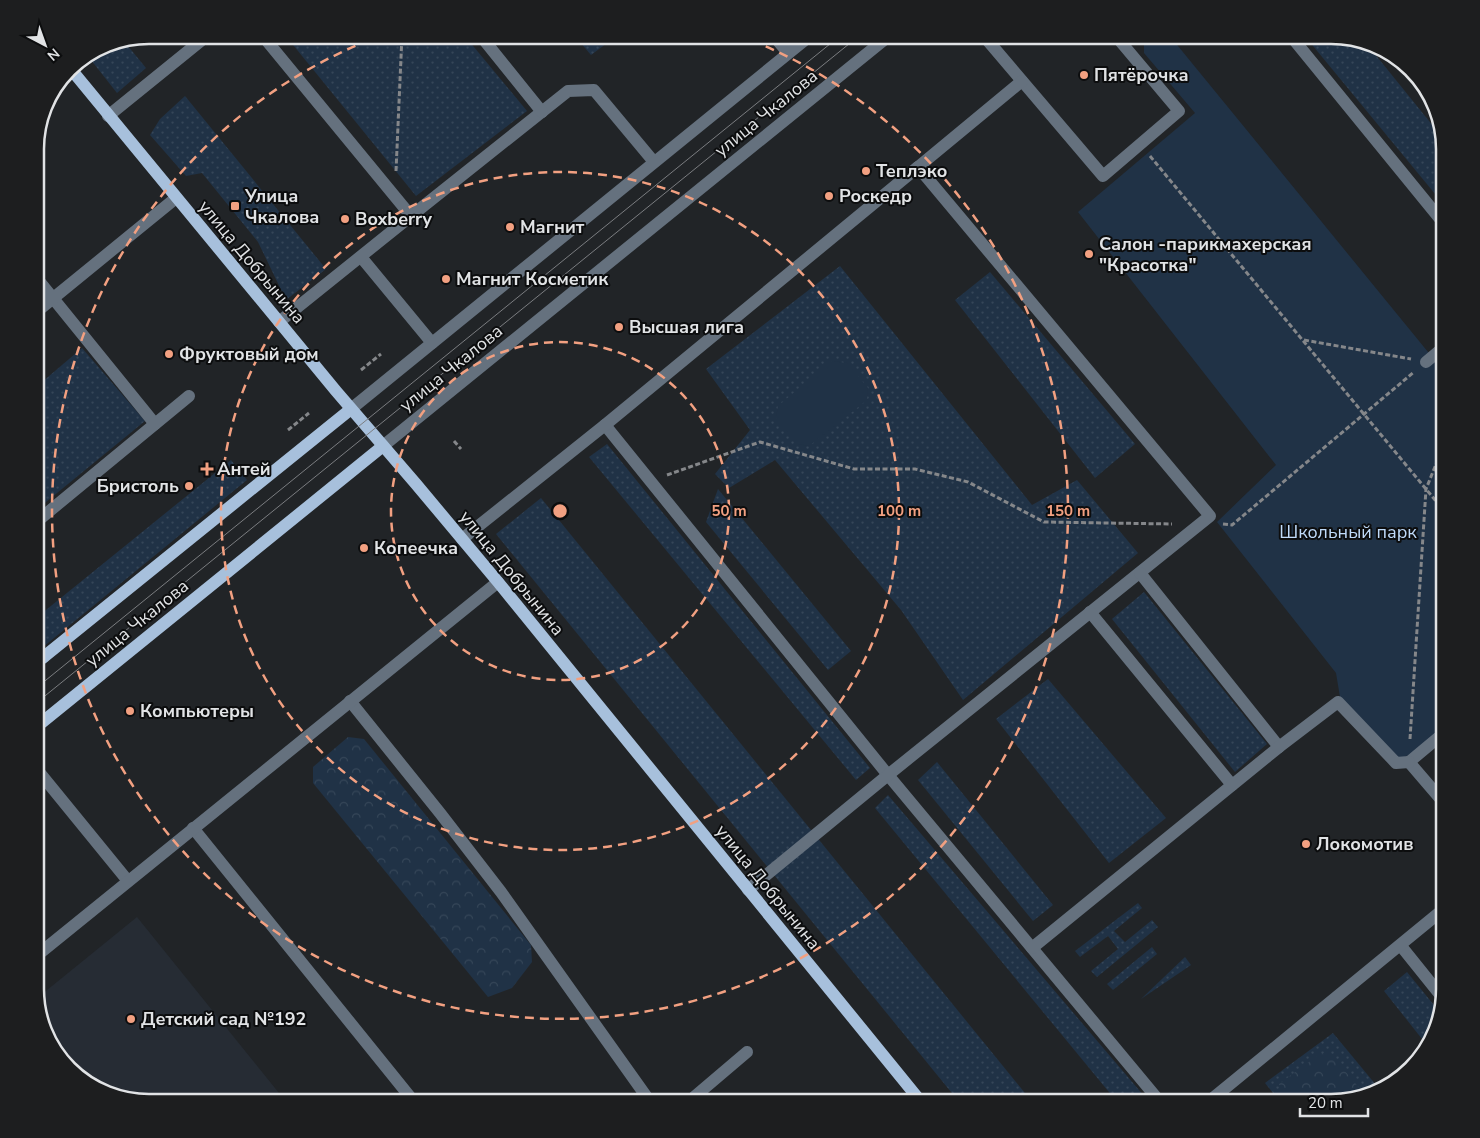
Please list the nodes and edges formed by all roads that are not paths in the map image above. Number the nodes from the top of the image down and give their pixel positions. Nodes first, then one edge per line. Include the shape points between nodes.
1 (197, 44) edge
2 (269, 44) edge
3 (487, 44) edge
4 (780, 44) edge
5 (800, 44) edge
6 (879, 44) edge
7 (991, 44) edge
8 (1122, 44) edge
9 (1297, 44) edge
10 (788, 53) junction
11 (75, 75) edge
12 (1022, 81) junction
13 (542, 112) junction
14 (108, 116) junction
15 (654, 162) junction
16 (918, 167) junction
17 (176, 198) junction
18 (1436, 214) edge
19 (411, 216) junction
20 (361, 257) junction
21 (44, 287) edge
22 (53, 298) junction
23 (44, 306) edge
24 (279, 322) junction
25 (432, 343) junction
26 (1436, 354) edge
27 (1426, 362) road end
28 (189, 396) dead end
29 (351, 409) junction
30 (155, 424) junction
31 (605, 425) junction
32 (383, 446) junction
33 (44, 516) edge
34 (462, 539) junction
35 (1140, 573) junction
36 (498, 582) junction
37 (1090, 612) junction
38 (44, 651) edge
39 (350, 701) junction
40 (44, 721) edge
41 (1436, 740) edge
42 (1279, 747) junction
43 (1409, 762) junction
44 (888, 775) junction
45 (44, 777) edge
46 (1232, 785) junction
47 (1436, 794) edge
48 (193, 828) junction
49 (128, 881) junction
50 (748, 890) junction
51 (1436, 916) edge
52 (1401, 946) junction
53 (1032, 948) junction
54 (44, 950) edge
55 (1436, 989) edge
56 (747, 1052) dead end
57 (409, 1094) edge
58 (644, 1094) edge
59 (698, 1094) edge
60 (915, 1094) edge
61 (1154, 1094) edge
62 (1219, 1094) edge

1 - 14 street
2 - 19 street
3 - 13 street
4 - 10 street
5 - 10 street, улица Чкалова
6 - 32 street, улица Чкалова
7 - 12 street
8 - 12 street via 1179,112 1103,176
9 - 18 street
10 - 15 street, улица Чкалова
11 - 14 main road, улица Добрынина
12 - 16 street
13 - 15 street via 568,91 594,90
13 - 19 street
14 - 17 main road, улица Добрынина
15 - 25 street, улица Чкалова
16 - 31 street
16 - 35 street via 1210,516
17 - 22 street
17 - 24 main road, улица Добрынина
19 - 20 street
20 - 24 street
20 - 25 street
21 - 22 street
22 - 23 street
22 - 30 street
24 - 29 main road, улица Добрынина
25 - 29 street, улица Чкалова
26 - 27 street
28 - 30 street
29 - 32 main road, улица Добрынина
29 - 38 main road, улица Чкалова
30 - 33 street
31 - 34 street
31 - 44 street
32 - 34 main road, улица Добрынина
32 - 40 main road, улица Чкалова
34 - 36 main road, улица Добрынина
35 - 37 street
35 - 42 street
36 - 39 street
36 - 50 main road, улица Добрынина
37 - 44 street
37 - 46 street
39 - 48 street
39 - 58 street via 501,892
41 - 43 street
42 - 43 street via 1338,702 1396,763
42 - 46 street
43 - 47 street
44 - 50 street
44 - 53 street
45 - 49 street
46 - 53 street
48 - 49 street
48 - 57 street
49 - 54 street
50 - 60 main road, улица Добрынина
51 - 52 street
52 - 55 street
52 - 62 street
53 - 61 street
56 - 59 street

